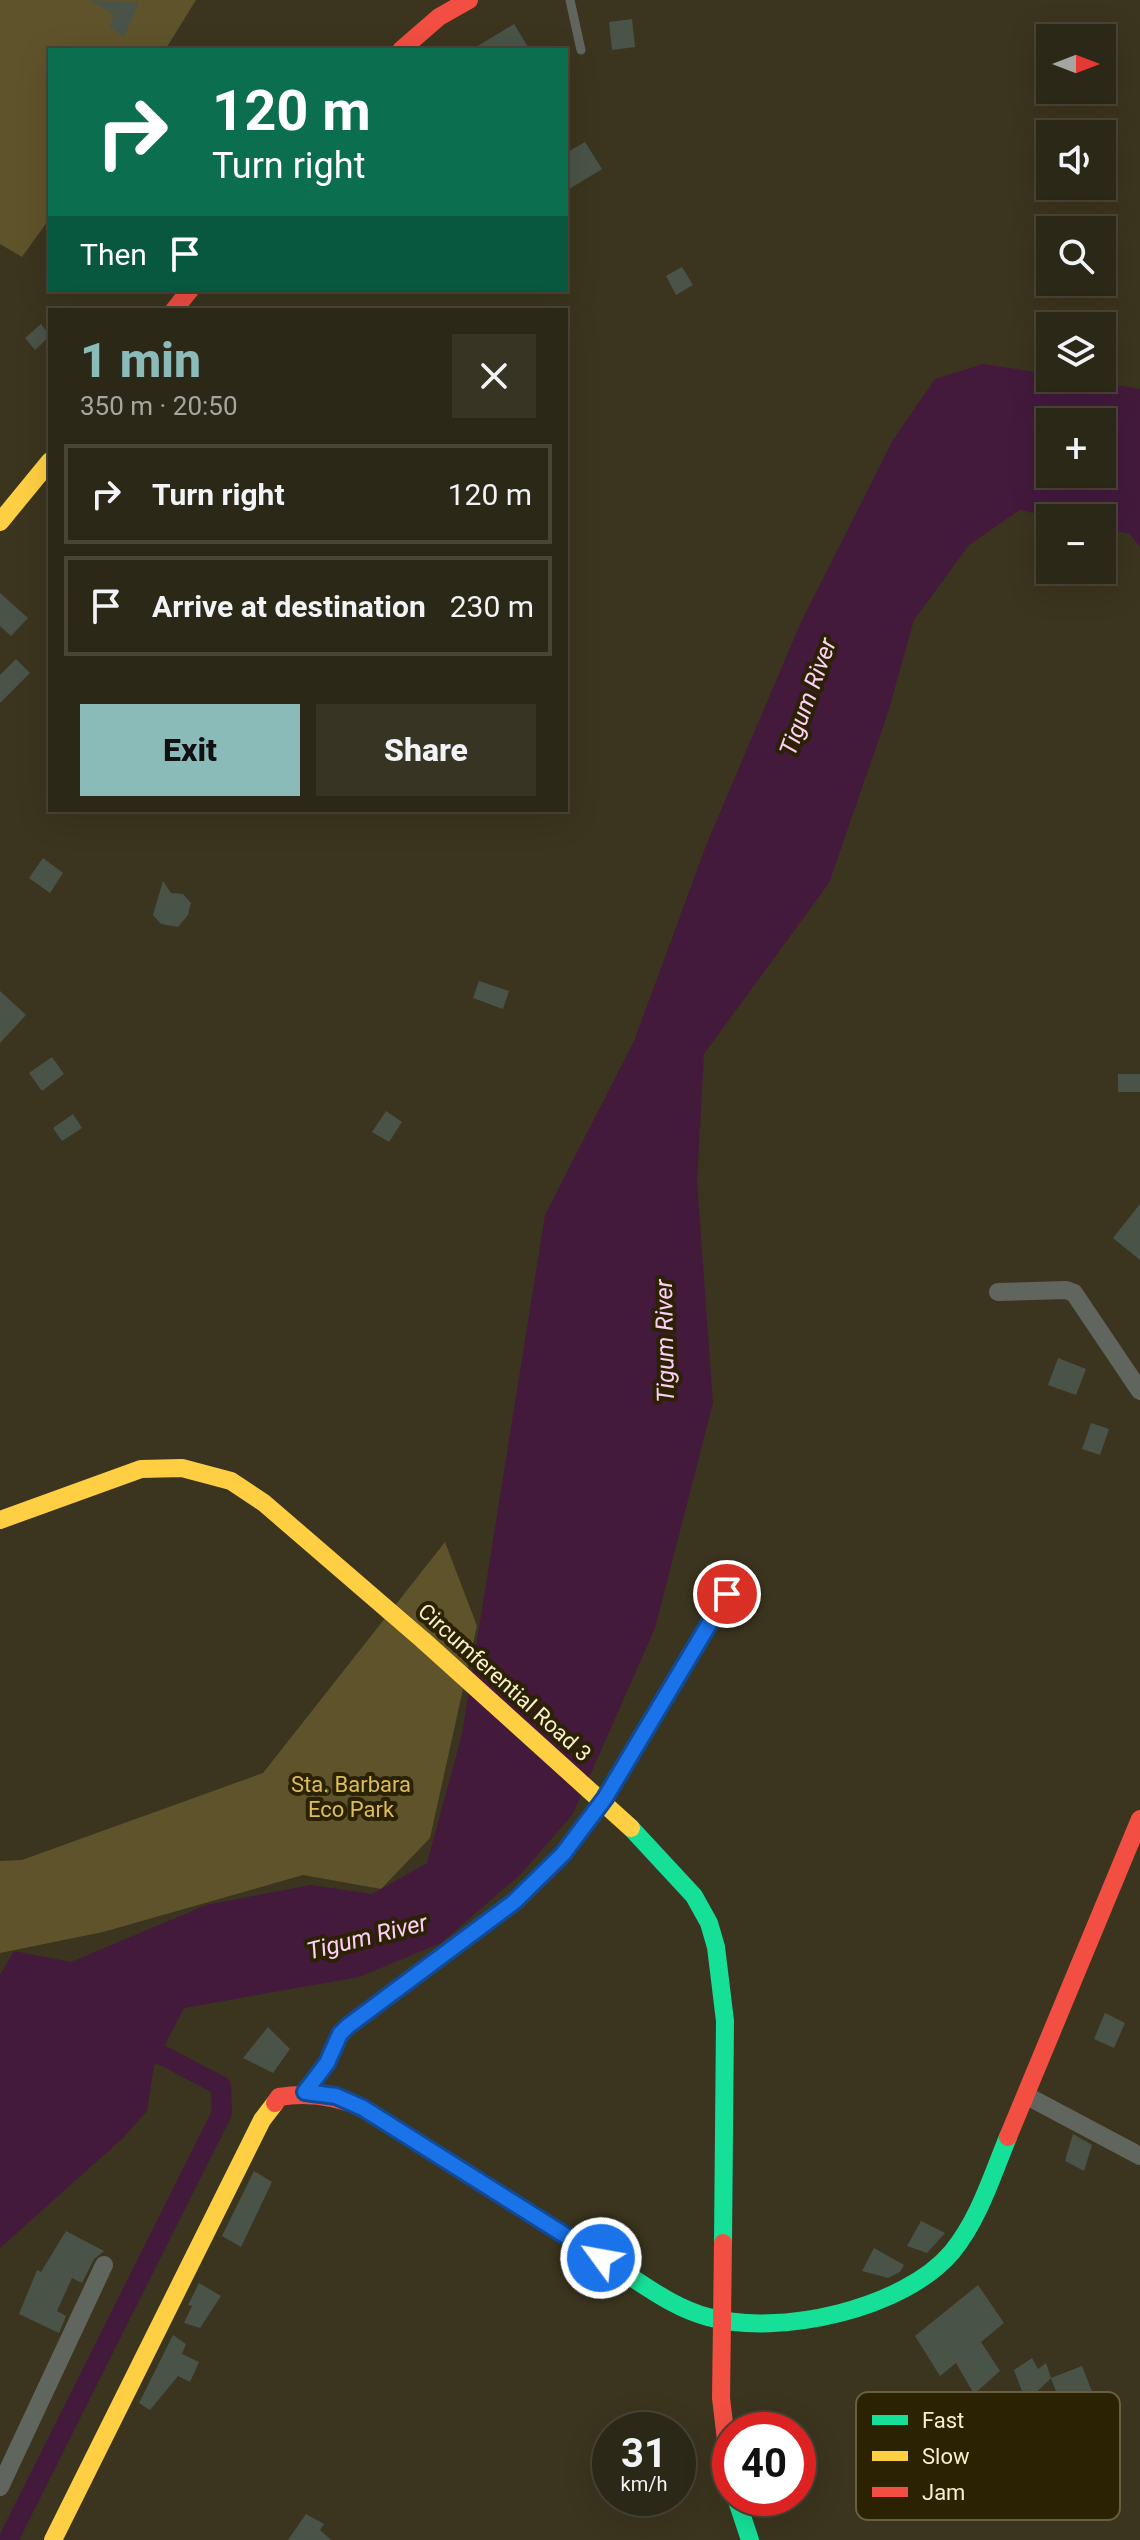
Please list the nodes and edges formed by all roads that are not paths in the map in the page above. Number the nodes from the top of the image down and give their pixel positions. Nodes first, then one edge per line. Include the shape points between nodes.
1 (469, 0) edge
2 (570, 0) edge
3 (403, 48) edge
4 (581, 50) dead end
5 (48, 463) edge
6 (0, 522) edge
7 (998, 1292) dead end
8 (1140, 1391) edge
9 (0, 1520) edge
10 (727, 1594) dead end
11 (1140, 1819) edge
12 (305, 2092) junction
13 (1027, 2096) junction
14 (1140, 2156) edge
15 (104, 2265) dead end
16 (721, 2320) junction
17 (723, 2412) edge
18 (0, 2487) edge
19 (742, 2516) edge
20 (53, 2540) edge
21 (750, 2540) edge

1 - 3 street
2 - 4 lane
5 - 6 street
7 - 8 street via 1074,1293
9 - 16 street, Circumferential Road 3, bridge via 141,1469 182,1468 231,1481 264,1503 424,1641 631,1828 688,1888 709,1923 721,1971 725,2021
10 - 12 lane via 605,1798 563,1854 514,1902 348,2026
11 - 13 street
12 - 16 street via 336,2096 363,2108 680,2308
12 - 20 street via 279,2097 262,2120
13 - 14 street
13 - 16 street via 963,2237 945,2259 908,2287 858,2308 761,2322
15 - 18 street
16 - 17 street, Circumferential Road 3
19 - 21 street

